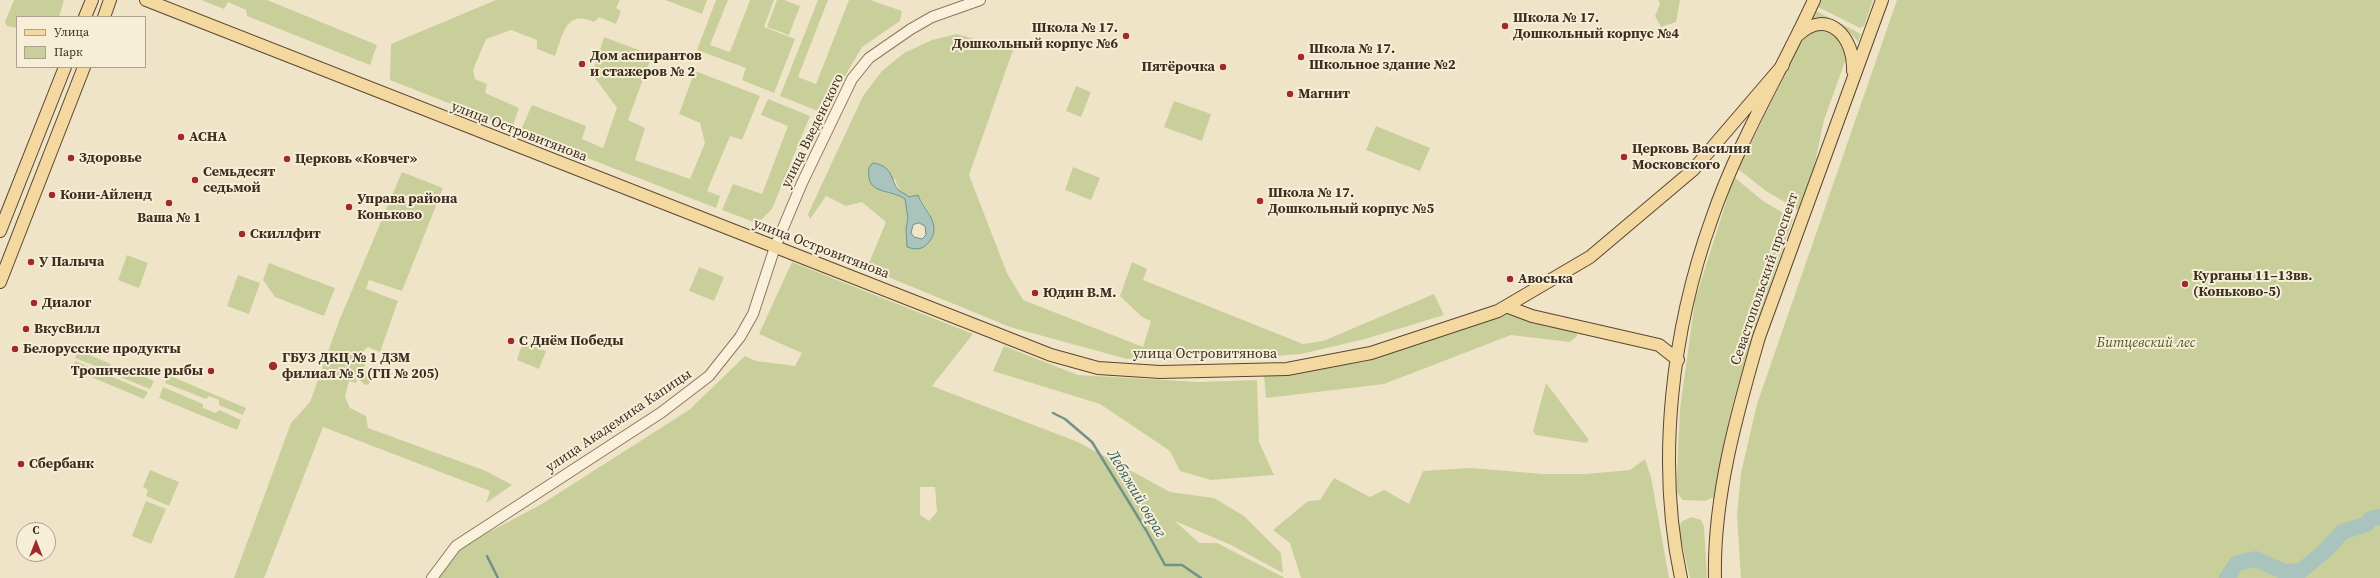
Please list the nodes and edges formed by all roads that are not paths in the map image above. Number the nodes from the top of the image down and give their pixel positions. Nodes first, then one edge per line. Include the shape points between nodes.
1 (92, 0) edge
2 (110, 0) edge
3 (146, 0) edge
4 (980, 0) edge
5 (1814, 0) edge
6 (1882, 0) edge
7 (85, 16) edge
8 (104, 16) edge
9 (1794, 38) junction
10 (1783, 64) junction
11 (65, 68) edge
12 (84, 68) edge
13 (1852, 78) junction
14 (0, 231) edge
15 (775, 248) junction
16 (0, 282) edge
17 (1508, 307) junction
18 (1678, 360) junction
19 (432, 578) edge
20 (1681, 578) edge
21 (1715, 578) edge

1 - 7 main road
2 - 8 main road
3 - 15 main road, улица Островитянова
4 - 15 street, улица Введенского via 932,17 869,58 852,79
5 - 9 main road
6 - 13 main road, Севастопольский проспект
9 - 10 main road
9 - 13 main road via 1803,30 1814,26 1826,26 1840,31 1848,40 1852,52
10 - 17 main road, улица Островитянова via 1693,170 1590,257
10 - 18 main road via 1712,217 1687,302
11 - 14 main road
12 - 16 main road
13 - 21 main road, Севастопольский проспект via 1759,337 1742,394 1722,499
15 - 17 main road, улица Островитянова via 1051,355 1098,368 1160,372 1292,368 1371,353
15 - 19 street, улица Академика Капицы via 753,314 740,337 709,376 662,412 461,542
17 - 18 main road via 1532,316 1659,345
18 - 20 main road via 1672,403 1669,466 1670,507

